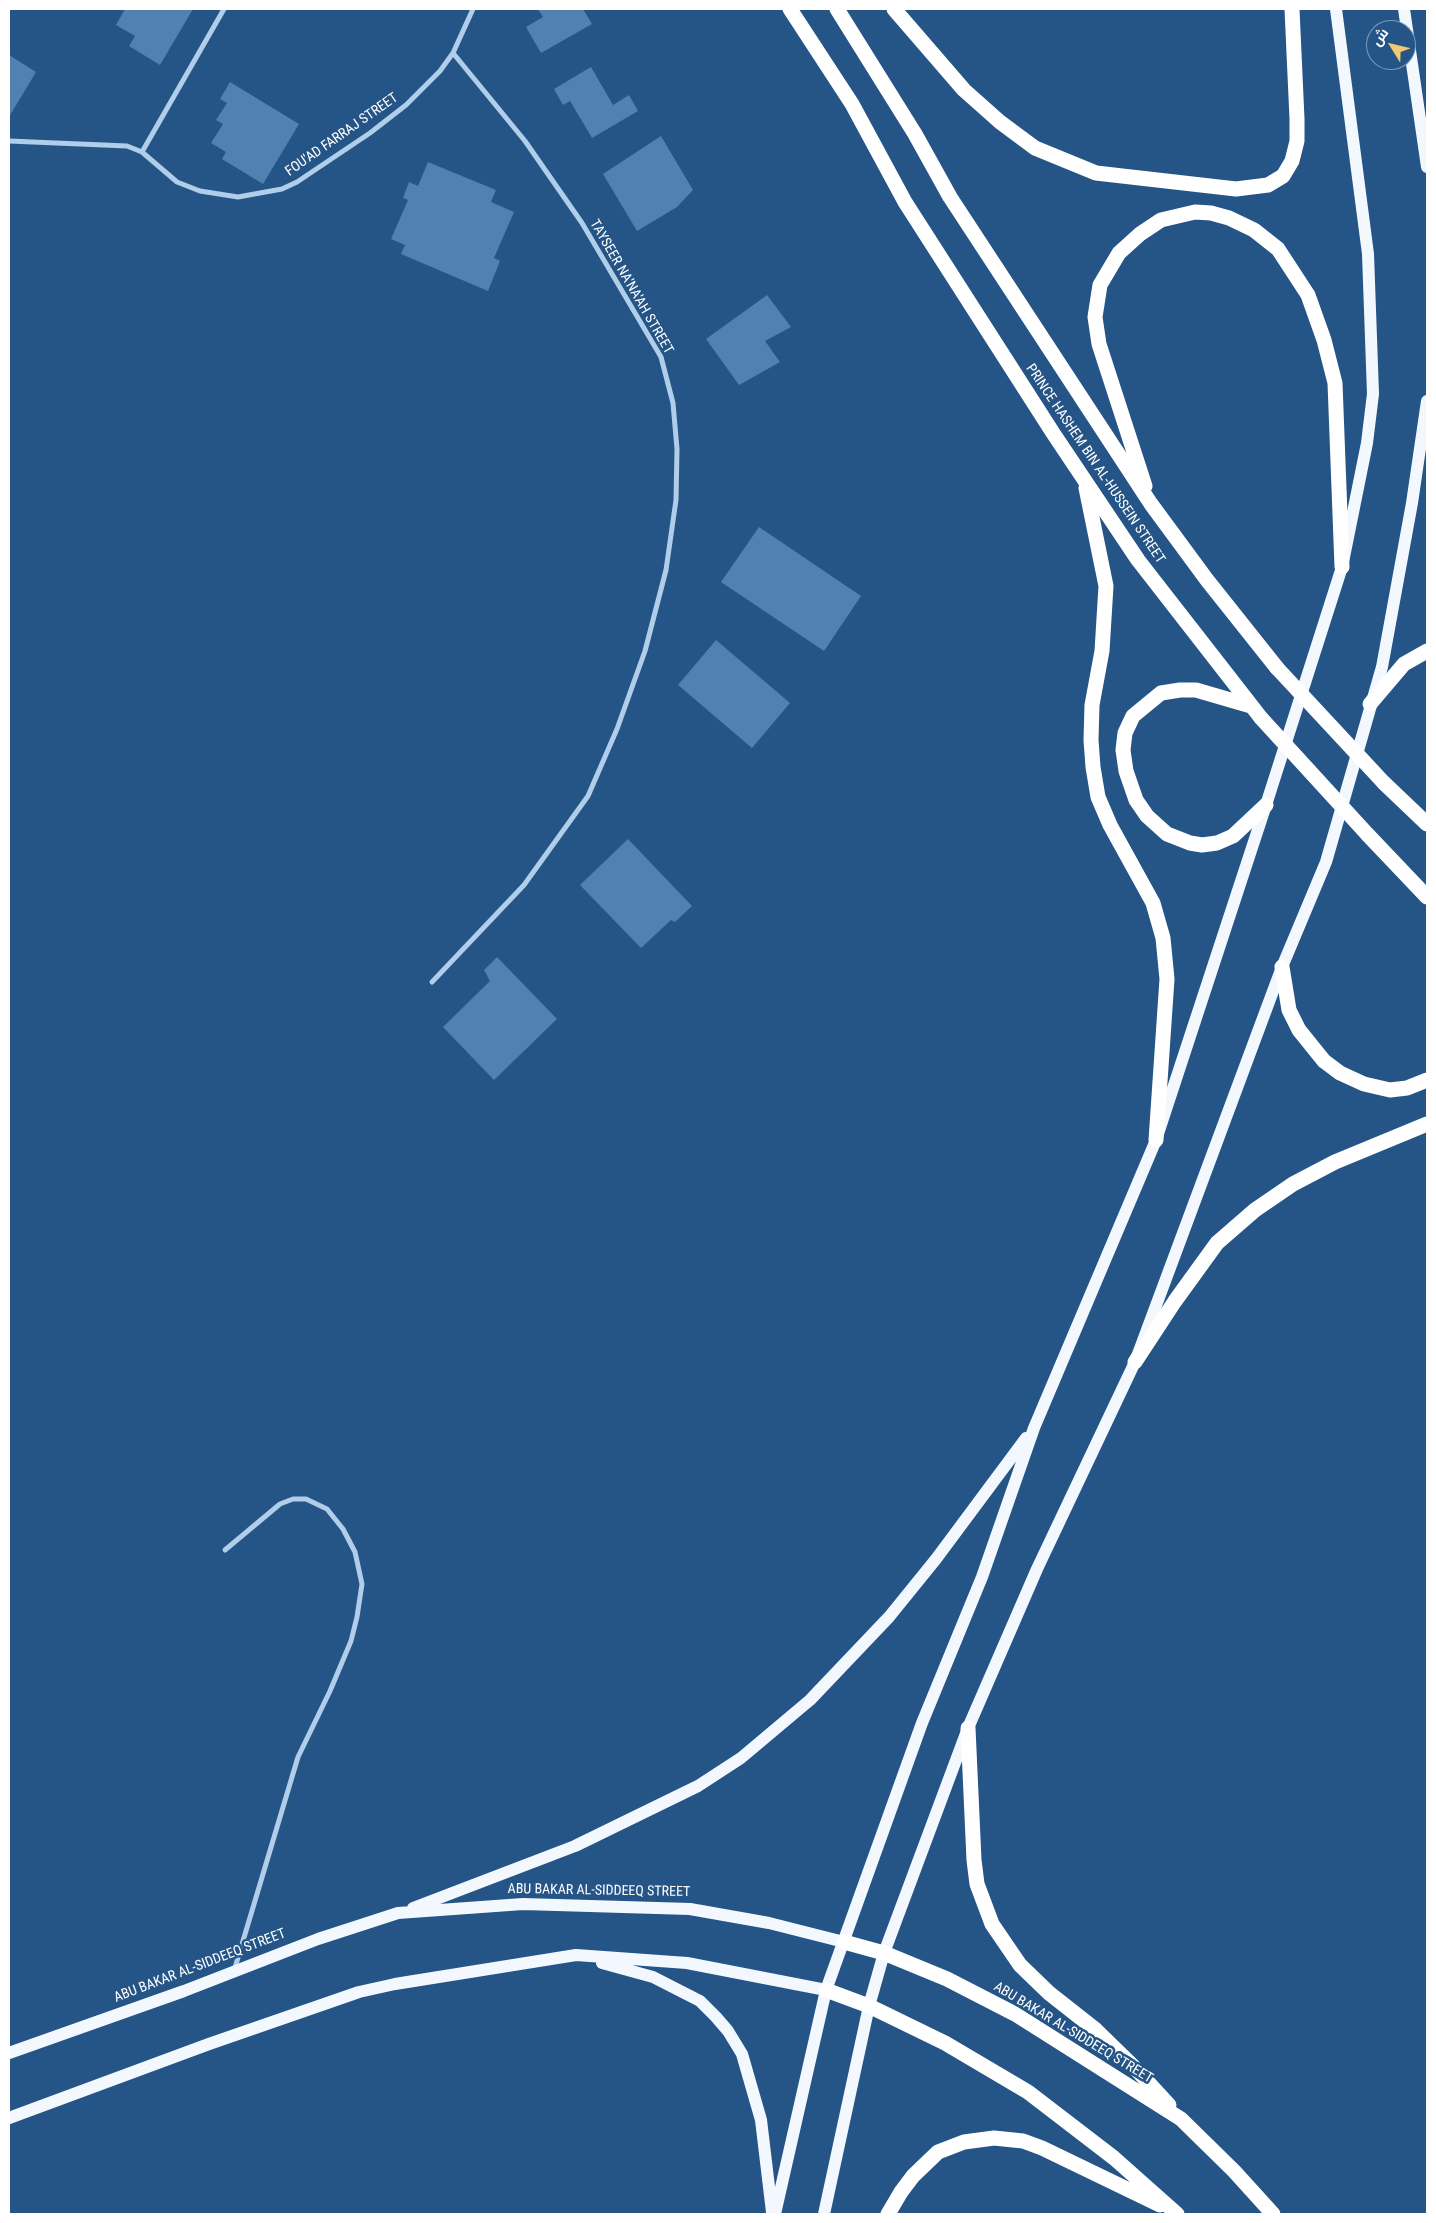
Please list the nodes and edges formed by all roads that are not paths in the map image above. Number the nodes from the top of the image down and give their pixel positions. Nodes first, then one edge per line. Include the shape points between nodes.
1 (224, 9) edge
2 (473, 9) edge
3 (790, 9) edge
4 (837, 9) edge
5 (894, 9) edge
6 (1292, 9) edge
7 (1336, 9) edge
8 (1404, 9) edge
9 (453, 53) junction
10 (9, 141) edge
11 (142, 152) junction
12 (1427, 167) edge
13 (1427, 401) edge
14 (1084, 479) junction
15 (1151, 504) junction
16 (1342, 567) junction
17 (1427, 651) edge
18 (1370, 704) junction
19 (1250, 706) junction
20 (1404, 802) junction
21 (1266, 805) junction
22 (1427, 808) edge
23 (1427, 824) edge
24 (1427, 896) edge
25 (1282, 967) junction
26 (432, 982) dead end
27 (1427, 1080) edge
28 (1427, 1124) edge
29 (1156, 1140) junction
30 (1135, 1362) junction
31 (1034, 1428) junction
32 (225, 1550) dead end
33 (968, 1728) junction
34 (398, 1913) junction
35 (844, 1942) junction
36 (884, 1953) junction
37 (576, 1955) junction
38 (234, 1971) junction
39 (826, 1990) junction
40 (869, 2006) junction
41 (9, 2053) edge
42 (9, 2118) edge
43 (1182, 2119) junction
44 (1175, 2213) edge
45 (773, 2214) edge
46 (824, 2214) edge
47 (888, 2214) edge
48 (1273, 2214) edge

1 - 11 street
2 - 9 street, FOU'AD FARRAJ STREET
3 - 14 highway, PRINCE HASHEM BIN AL-HUSSEIN STREET via 852,104 905,202
4 - 15 highway, PRINCE HASHEM BIN AL-HUSSEIN STREET via 950,197
5 - 6 highway via 964,90 1035,148 1096,173 1236,189 1268,185 1283,176 1292,161 1298,119
7 - 16 main road via 1368,254 1373,394 1367,443
8 - 12 main road
9 - 11 street, FOU'AD FARRAJ STREET via 406,105 298,182 282,189 238,197 200,191 177,182
9 - 26 street, TAYSEER NA'NA'AH STREET via 525,142 582,223 661,357 672,403 677,449 676,500 666,570 645,651 588,796 524,884
10 - 11 street, FOU'AD FARRAJ STREET via 108,144
13 - 18 main road via 1382,667
14 - 19 highway, PRINCE HASHEM BIN AL-HUSSEIN STREET via 1138,560
14 - 29 highway via 1106,586 1102,651 1092,705 1091,740 1098,798 1153,903 1163,938 1167,979
15 - 16 highway via 1099,344 1095,317 1100,285 1119,253 1161,220 1187,213 1211,213 1254,230 1278,249 1308,295 1335,383
15 - 20 highway, PRINCE HASHEM BIN AL-HUSSEIN STREET, bridge via 1277,668
16 - 21 main road
17 - 18 highway via 1404,664
18 - 25 main road via 1326,862
19 - 21 highway via 1196,690 1161,694 1133,716 1125,733 1126,771 1136,800 1147,816 1167,834 1190,843 1216,843 1233,836
19 - 24 highway, PRINCE HASHEM BIN AL-HUSSEIN STREET, bridge
20 - 22 highway
20 - 23 highway, PRINCE HASHEM BIN AL-HUSSEIN STREET
21 - 29 main road
25 - 27 highway via 1289,1010 1299,1030 1324,1061 1364,1084 1390,1090 1408,1088
25 - 30 main road
28 - 30 highway via 1335,1162 1293,1184 1255,1210 1217,1242
29 - 31 main road
30 - 33 main road via 1036,1569
31 - 34 main road via 889,1617 810,1700 741,1758 698,1786 575,1846
31 - 35 main road via 982,1578 922,1723
32 - 38 street via 280,1504 306,1499 327,1508 343,1529 355,1552 362,1584 351,1640 298,1757
33 - 36 main road
33 - 43 highway via 974,1860 977,1884 992,1924 1020,1965 1134,2066
34 - 35 main road, ABU BAKAR AL-SIDDEEQ STREET via 523,1904 690,1909 769,1923
34 - 38 main road, ABU BAKAR AL-SIDDEEQ STREET
35 - 36 highway, ABU BAKAR AL-SIDDEEQ STREET
35 - 39 main road
36 - 40 main road
36 - 43 highway, ABU BAKAR AL-SIDDEEQ STREET via 947,1979 1015,2014
37 - 39 main road via 687,1963
37 - 42 main road via 359,1992
37 - 45 main road via 653,1977 700,2001 728,2031 742,2054 761,2120
38 - 41 main road, ABU BAKAR AL-SIDDEEQ STREET
39 - 40 highway
39 - 45 main road
40 - 44 highway via 946,2043 1028,2092 1114,2158
40 - 46 main road
43 - 48 highway, ABU BAKAR AL-SIDDEEQ STREET
44 - 47 highway via 1042,2148 1023,2141 994,2138 964,2142 938,2152 913,2176

